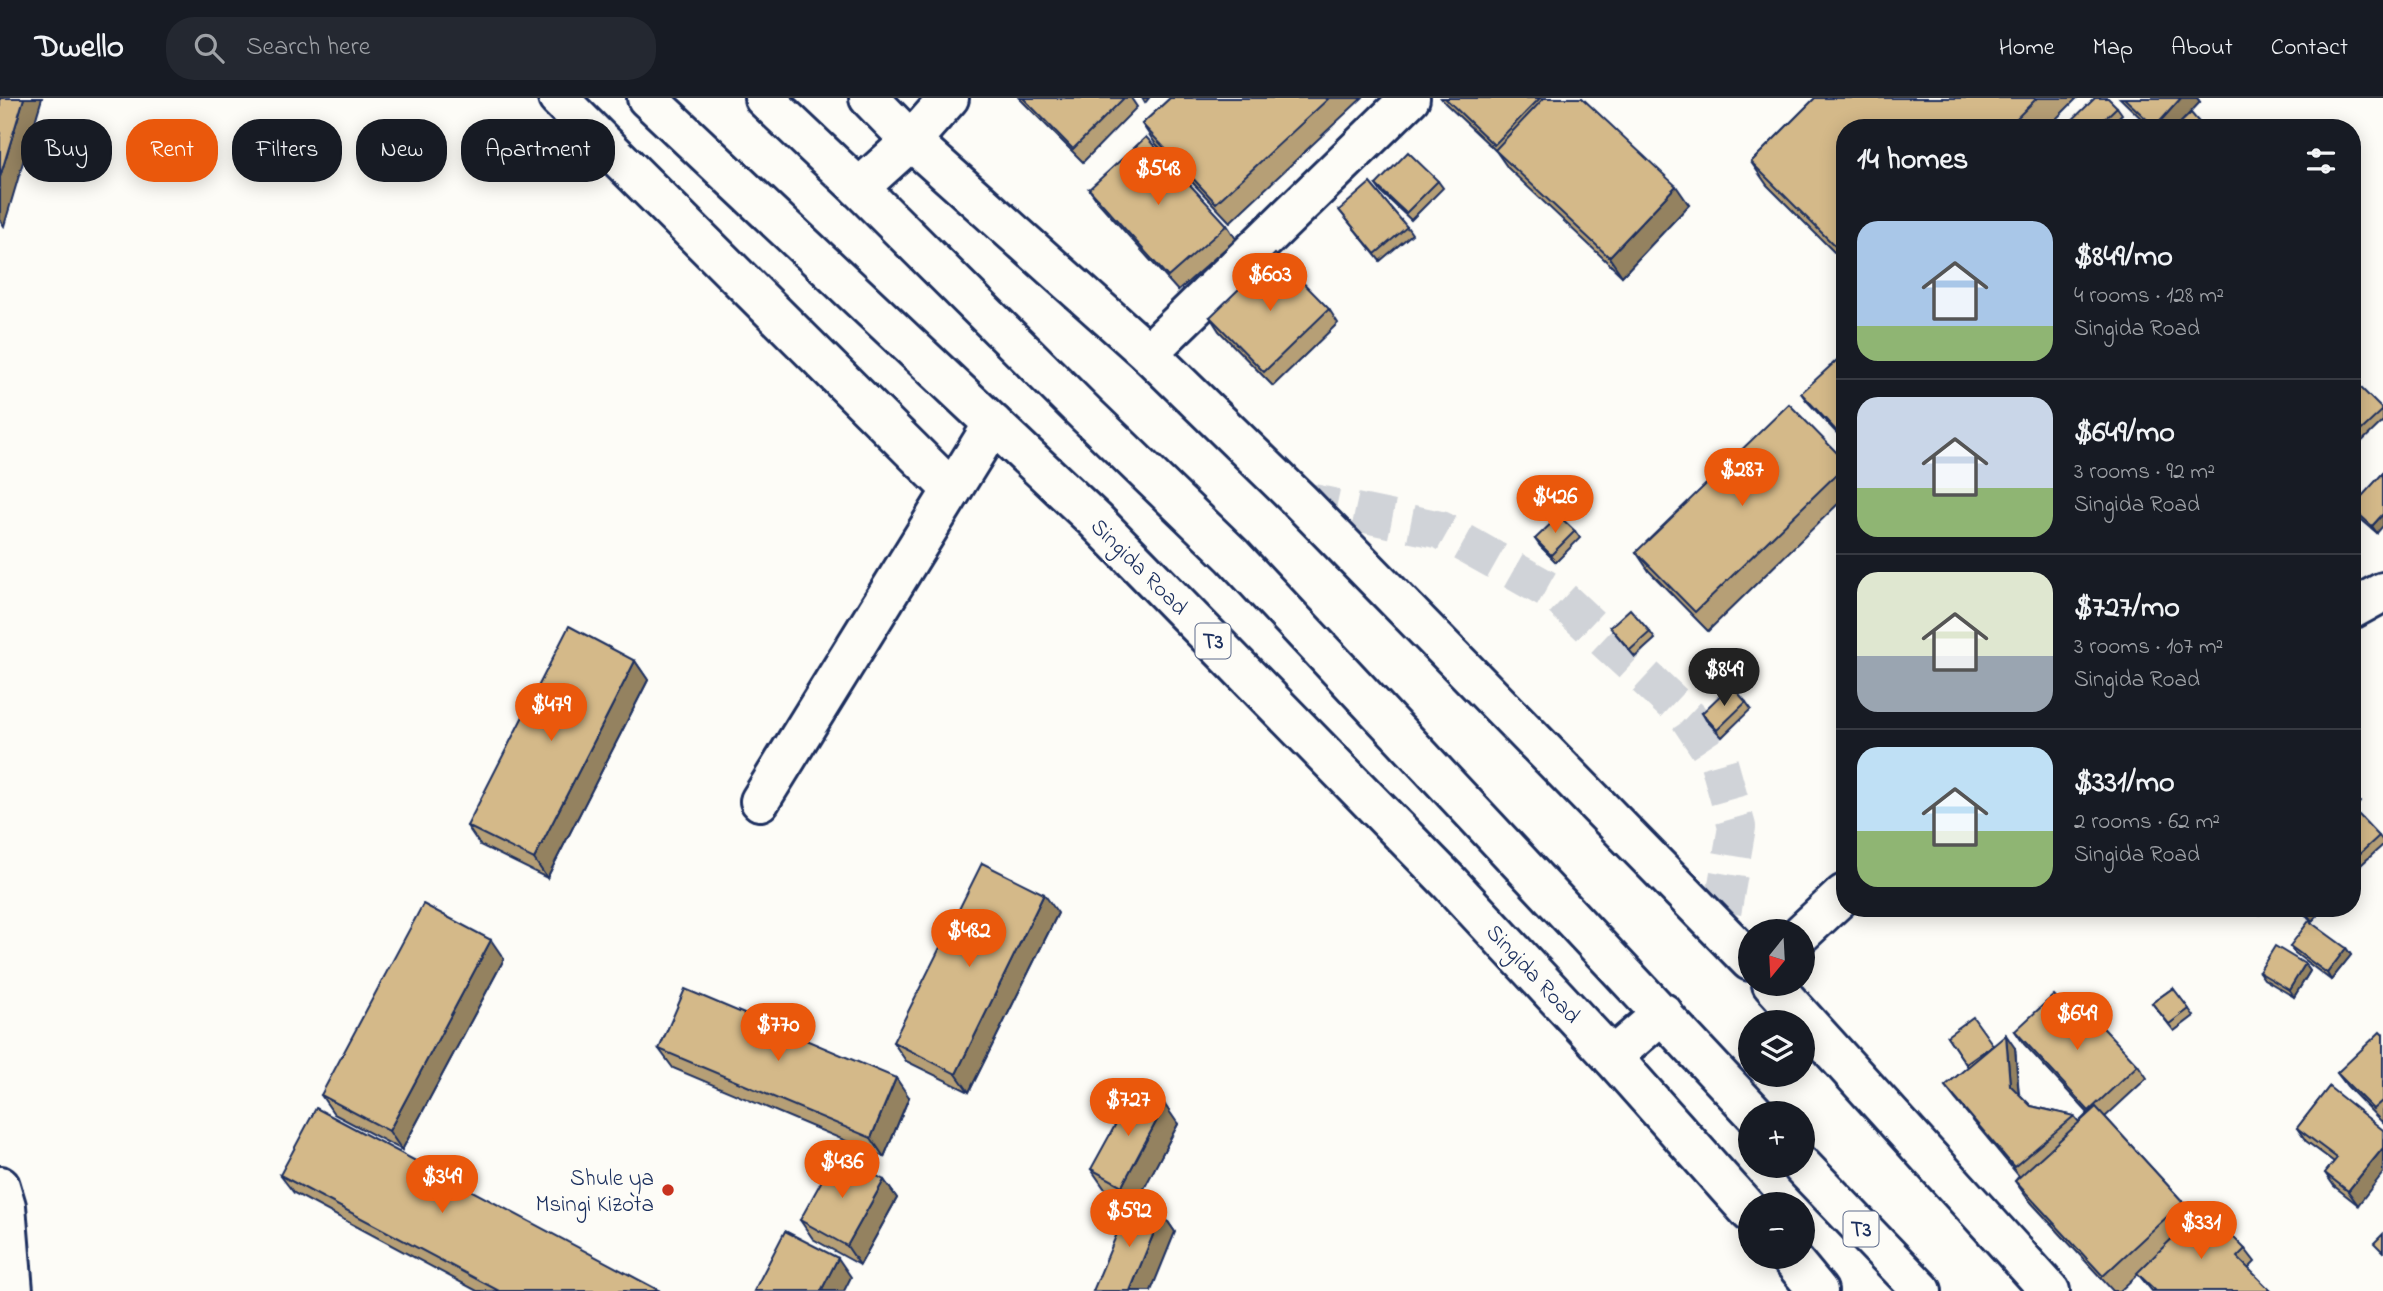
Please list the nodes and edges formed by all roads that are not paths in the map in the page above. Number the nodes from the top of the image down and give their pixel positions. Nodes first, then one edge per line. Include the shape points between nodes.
1 (558, 98) edge
2 (647, 98) edge
3 (764, 98) edge
4 (869, 98) edge
5 (950, 98) edge
6 (1410, 98) edge
7 (911, 141) junction
8 (859, 188) junction
9 (1149, 353) junction
10 (993, 424) junction
11 (952, 490) junction
12 (2383, 592) edge
13 (2361, 605) edge
14 (760, 800) dead end
15 (1836, 901) edge
16 (1815, 921) edge
17 (1738, 949) edge
18 (1783, 996) edge
19 (1663, 1013) junction
20 (1612, 1057) junction
21 (1743, 1101) edge
22 (1814, 1178) edge
23 (0, 1186) edge
24 (1738, 1199) edge
25 (1800, 1269) edge
26 (13, 1291) edge
27 (1818, 1291) edge
28 (1922, 1291) edge
29 (2050, 1291) edge

1 - 11 main road
2 - 10 main road, Singida Road / T3
3 - 8 main road
4 - 7 main road
5 - 7 main road
6 - 9 main road
7 - 8 main road
7 - 9 main road
8 - 19 main road via 1233,556
9 - 17 main road
10 - 11 main road
10 - 20 main road, Singida Road / T3 via 1153,579 1449,882
11 - 14 main road
12 - 13 main road
15 - 16 main road
18 - 29 main road
19 - 20 main road
19 - 21 main road
20 - 24 main road, Singida Road / T3
22 - 28 main road, T3
23 - 26 main road
25 - 27 main road

